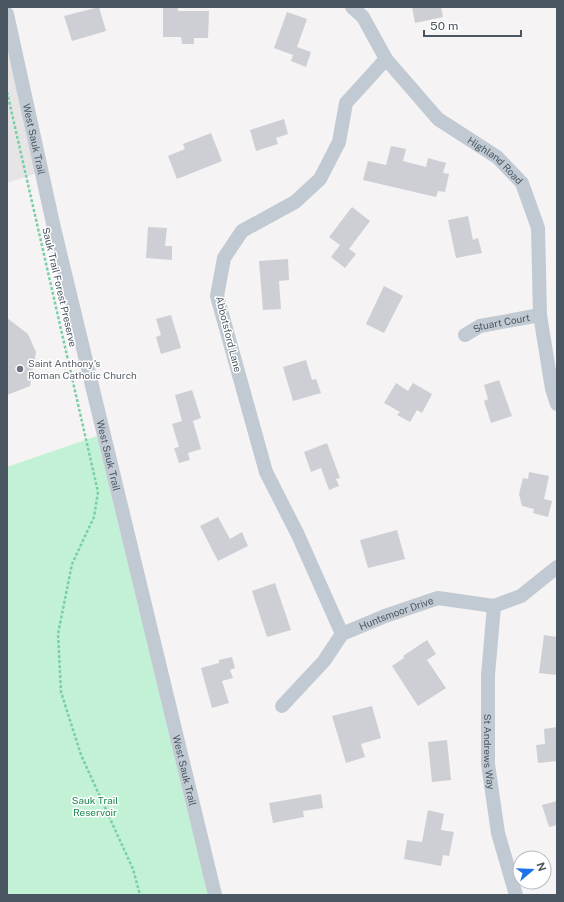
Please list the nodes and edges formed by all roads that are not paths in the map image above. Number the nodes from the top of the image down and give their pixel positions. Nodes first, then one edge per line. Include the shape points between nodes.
1 (352, 7) edge
2 (7, 14) edge
3 (386, 59) junction
4 (540, 315) junction
5 (465, 335) dead end
6 (557, 404) edge
7 (557, 567) edge
8 (494, 606) junction
9 (342, 634) junction
10 (282, 706) dead end
11 (215, 895) edge
12 (516, 895) edge

1 - 3 street, Highland Road via 363,17
2 - 11 street, West Sauk Trail via 54,228
3 - 4 street, Highland Road via 438,119 497,157 522,183 538,228
3 - 9 street, Abbotsford Lane via 346,103 338,142 320,178 295,202 242,230 224,258 217,296 266,472 298,535
4 - 5 street, Stuart Court via 480,326
4 - 6 street, Highland Road via 552,389
7 - 8 street, Huntsmoor Drive via 521,596
8 - 9 street, Huntsmoor Drive via 438,598
8 - 12 street, St Andrews Way via 488,675 488,764 498,833
9 - 10 street via 324,661

